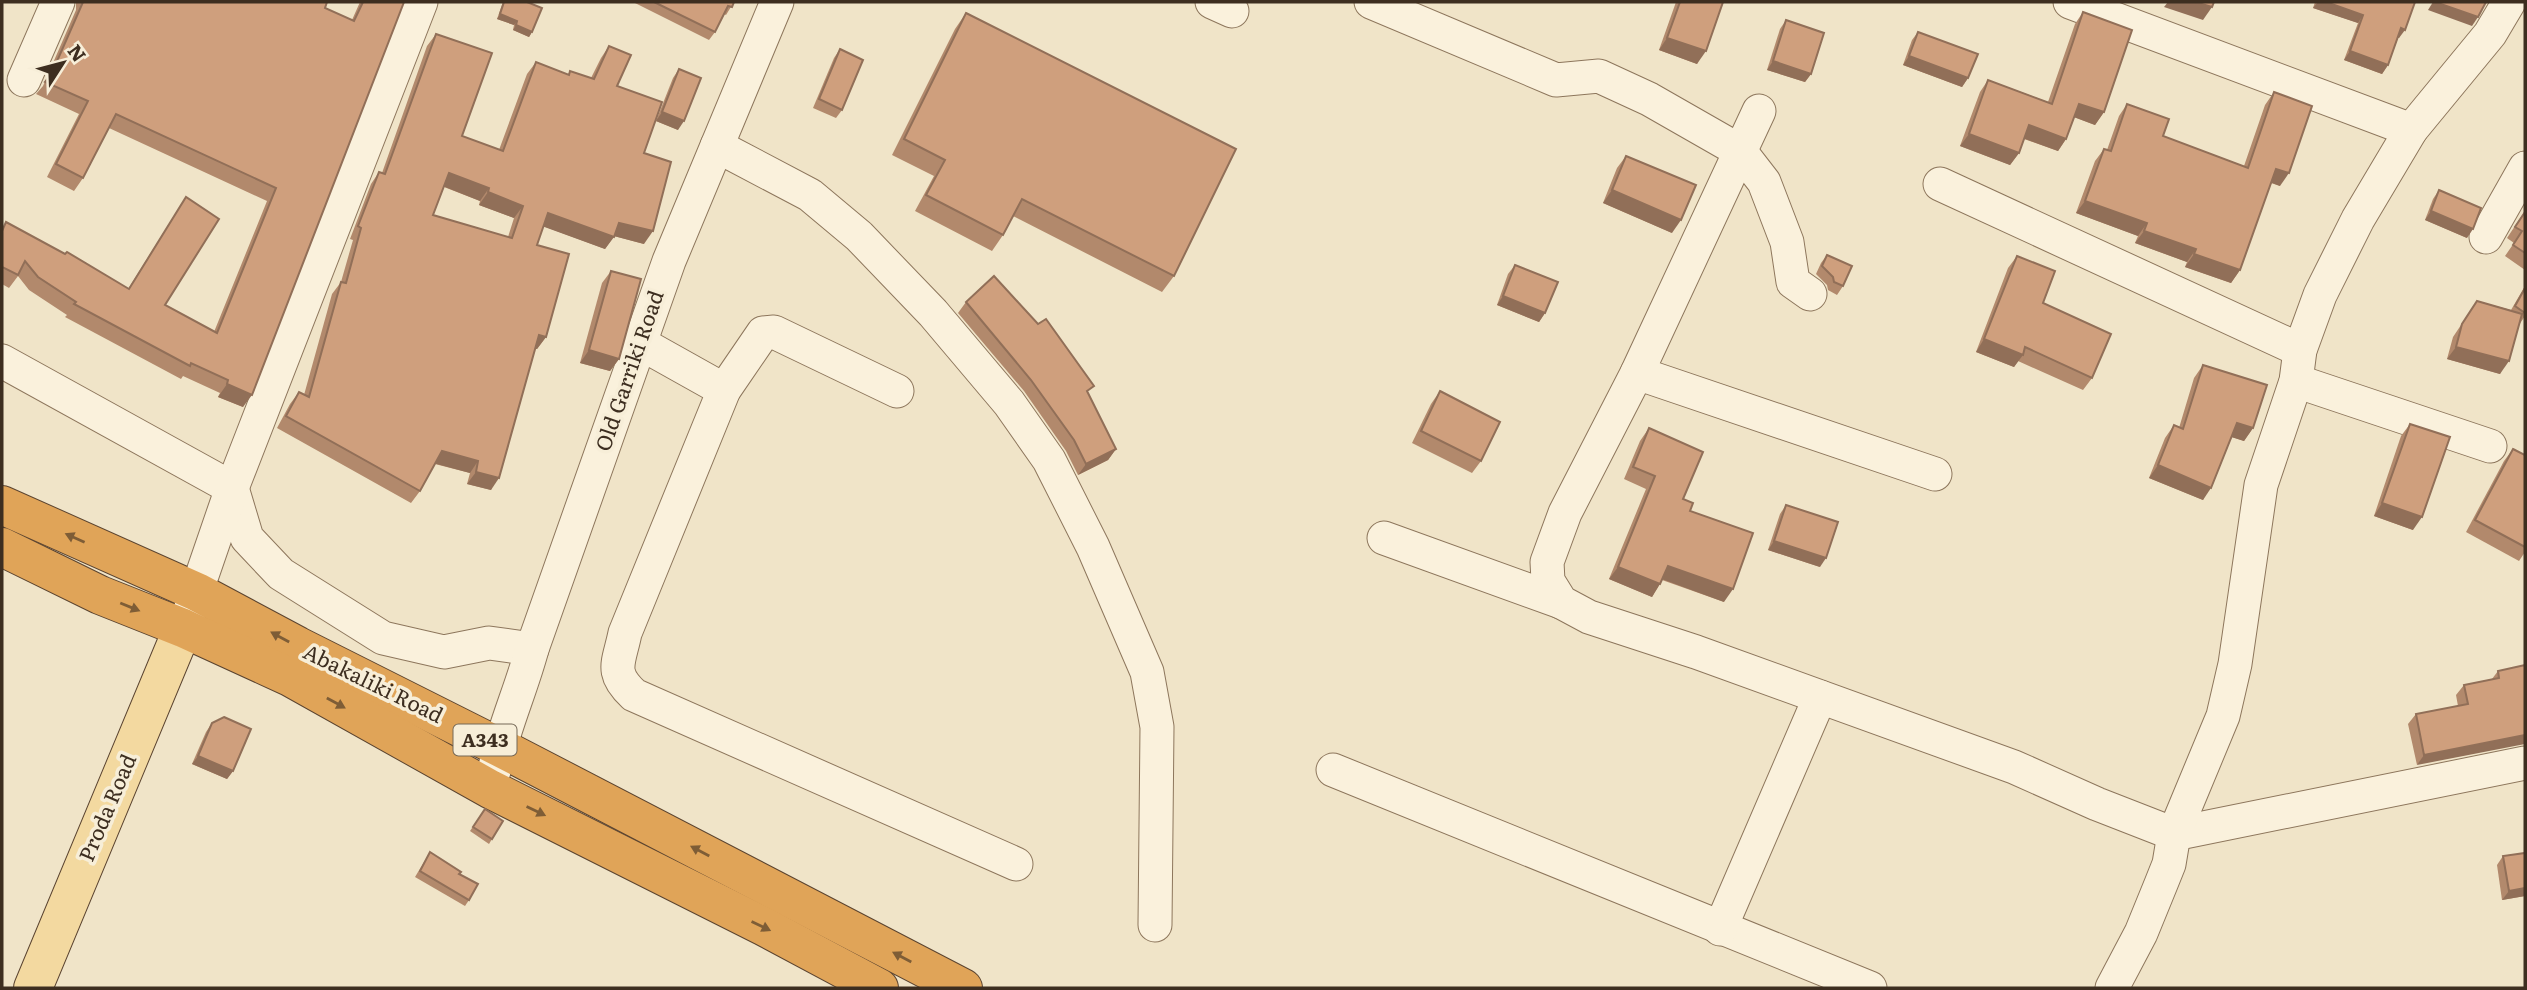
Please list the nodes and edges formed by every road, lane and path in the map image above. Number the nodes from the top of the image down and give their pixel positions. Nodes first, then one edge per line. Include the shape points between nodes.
1 (58, 2) edge
2 (421, 2) edge
3 (777, 2) edge
4 (1371, 2) edge
5 (2070, 2) edge
6 (2509, 2) edge
7 (23, 80) dead end
8 (1759, 111) dead end
9 (2412, 130) junction
10 (717, 146) junction
11 (1740, 151) junction
12 (2525, 168) edge
13 (1940, 184) dead end
14 (2486, 237) dead end
15 (1810, 294) dead end
16 (640, 343) junction
17 (2, 360) edge
18 (2298, 366) junction
19 (1637, 373) junction
20 (724, 390) junction
21 (897, 391) dead end
22 (2490, 446) dead end
23 (1935, 474) dead end
24 (232, 488) junction
25 (2, 505) edge
26 (1384, 538) dead end
27 (2, 547) edge
28 (197, 592) junction
29 (1561, 602) junction
30 (183, 628) junction
31 (532, 649) junction
32 (1820, 698) junction
33 (499, 747) junction
34 (2525, 763) edge
35 (1333, 770) dead end
36 (490, 789) junction
37 (2174, 834) junction
38 (1016, 864) dead end
39 (1155, 925) dead end
40 (1720, 929) junction
41 (33, 988) edge
42 (878, 988) edge
43 (962, 988) edge
44 (1870, 988) edge
45 (2112, 988) edge

1 - 7 street
2 - 24 street
3 - 10 street, Old Garriki Road
4 - 11 street via 1556,80 1599,76
5 - 9 street
6 - 9 street via 2490,34
8 - 11 street
9 - 18 street via 2331,272
10 - 16 street, Old Garriki Road
10 - 39 street via 810,195 859,236 933,313 1049,460 1147,672 1157,727
11 - 15 street via 1764,182 1787,242 1793,282
11 - 19 street
12 - 14 street
13 - 18 street
16 - 20 street
16 - 31 street, Old Garriki Road
17 - 24 street
18 - 22 street
18 - 37 street via 2261,485 2223,716
19 - 23 street
19 - 29 street via 1565,513 1547,562 1548,582
20 - 21 street via 763,333 774,332
20 - 38 street via 625,633 617,670 621,683 634,695 723,736
24 - 28 street
24 - 31 street via 247,538 281,574 383,638 444,652 489,643
28 -> 25 highway, Abakaliki Road / A343
26 - 29 street
27 -> 30 highway, Abakaliki Road / A343 via 100,595
28 - 30 street
33 -> 28 highway, Abakaliki Road / A343
29 - 32 street via 1589,617
30 -> 36 highway, Abakaliki Road / A343 via 290,677
30 - 41 main road, Proda Road
31 - 33 street, Old Garriki Road
32 - 37 street via 2014,767
32 - 40 street
33 - 36 street, Old Garriki Road
43 -> 33 highway, Abakaliki Road / A343
34 - 37 street
35 - 40 street
36 -> 42 highway, Abakaliki Road / A343
37 - 45 street via 2161,884
40 - 44 street

